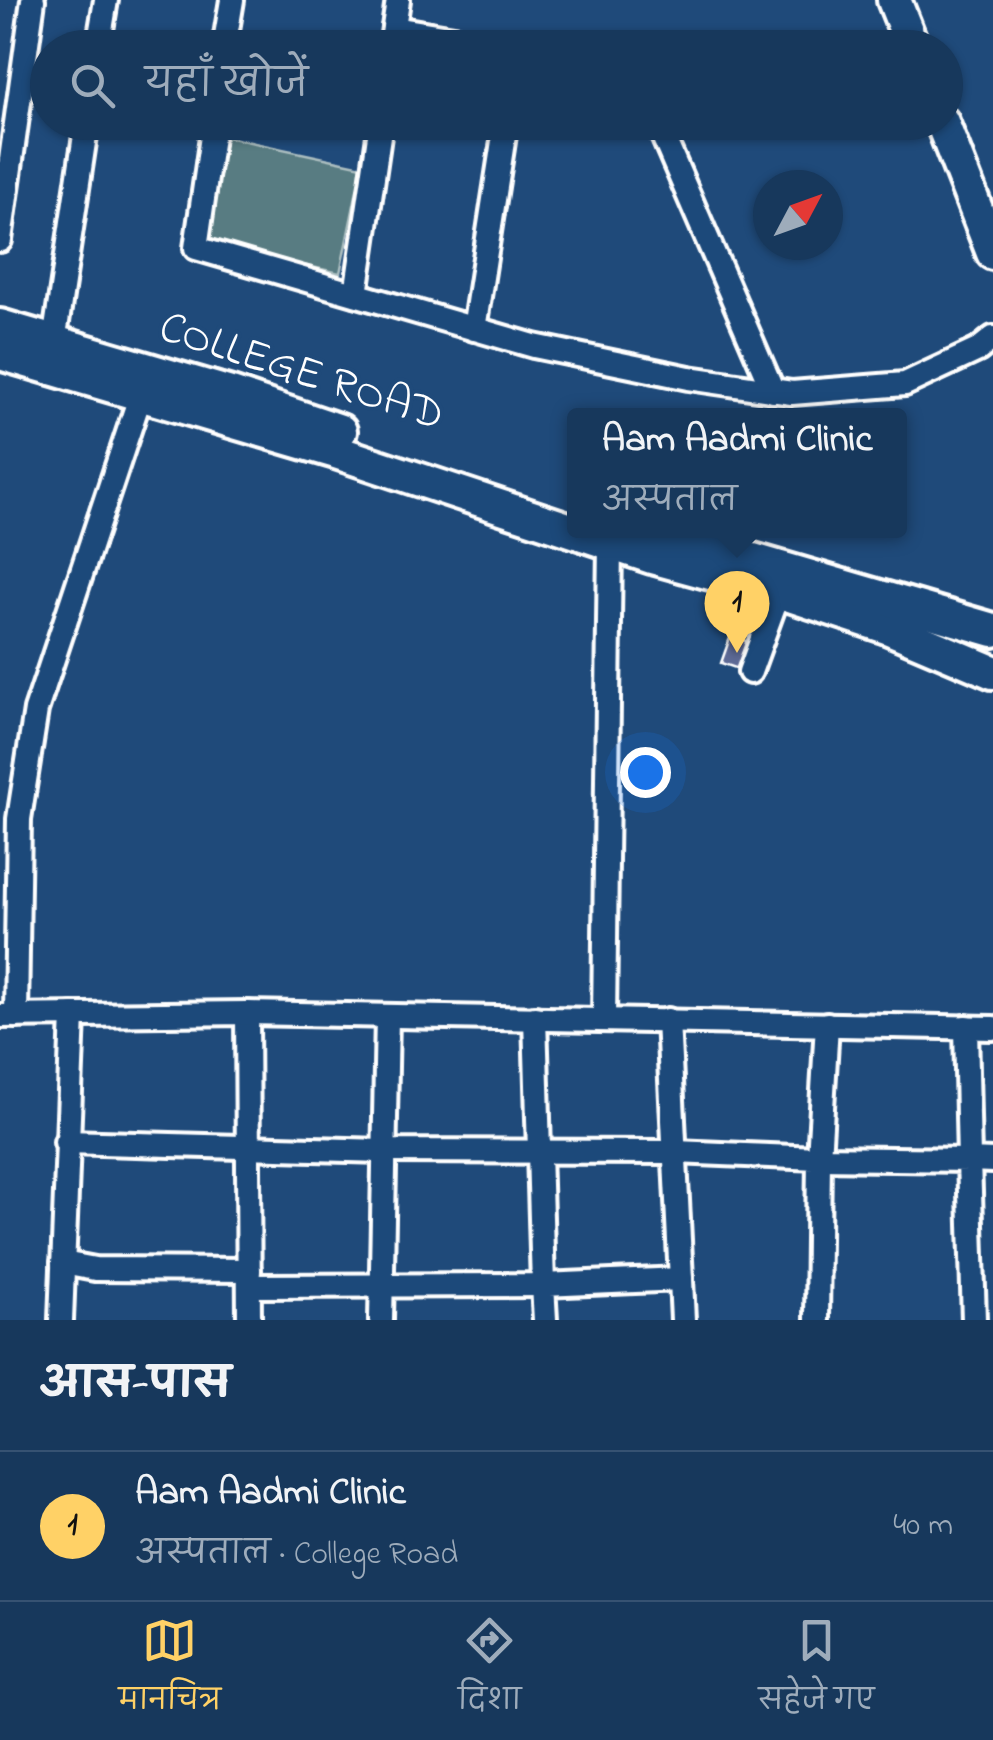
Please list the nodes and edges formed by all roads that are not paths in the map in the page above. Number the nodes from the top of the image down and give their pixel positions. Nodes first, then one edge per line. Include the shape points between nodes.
1 (33, 0) edge
2 (106, 0) edge
3 (232, 0) edge
4 (398, 0) edge
5 (894, 0) edge
6 (101, 30) edge
7 (227, 30) edge
8 (394, 30) edge
9 (906, 30) edge
10 (84, 140) edge
11 (211, 140) edge
12 (377, 140) edge
13 (503, 140) edge
14 (665, 140) edge
15 (949, 140) edge
16 (0, 240) edge
17 (993, 253) edge
18 (356, 294) junction
19 (474, 329) junction
20 (993, 338) edge
21 (54, 342) junction
22 (1, 352) edge
23 (773, 391) junction
24 (141, 394) junction
25 (567, 506) edge
26 (567, 529) edge
27 (595, 538) edge
28 (677, 538) edge
29 (610, 543) junction
30 (779, 592) junction
31 (993, 630) edge
32 (750, 672) dead end
33 (993, 672) edge
34 (248, 1013) junction
35 (73, 1015) junction
36 (8, 1016) edge
37 (387, 1016) junction
38 (536, 1018) junction
39 (604, 1019) junction
40 (668, 1020) junction
41 (828, 1024) junction
42 (966, 1028) junction
43 (993, 1028) edge
44 (66, 1142) junction
45 (248, 1148) junction
46 (384, 1151) junction
47 (540, 1152) junction
48 (675, 1152) junction
49 (819, 1158) junction
50 (981, 1160) edge
51 (62, 1263) junction
52 (249, 1278) junction
53 (680, 1279) junction
54 (544, 1285) junction
55 (382, 1286) junction
56 (983, 1286) edge
57 (60, 1320) edge
58 (249, 1320) edge
59 (382, 1320) edge
60 (544, 1320) edge
61 (682, 1320) edge
62 (817, 1320) edge
63 (974, 1320) edge

1 - 16 street
2 - 6 street
3 - 7 street
4 - 8 street
5 - 9 street
10 - 21 street
11 - 18 street via 196,248
12 - 18 street
13 - 19 street
14 - 23 street
15 - 17 street
18 - 19 street
19 - 23 street
20 - 23 street via 905,384
21 - 22 street, COLLEGE ROAD
21 - 25 street, COLLEGE ROAD
22 - 24 street
24 - 26 street
24 - 36 street via 36,710 19,819
27 - 29 street
28 - 31 street
29 - 30 street
29 - 39 street
30 - 32 street
30 - 33 street via 887,627
34 - 35 street
34 - 37 street
34 - 45 street
35 - 36 street
35 - 44 street
37 - 38 street
37 - 46 street
38 - 39 street
38 - 47 street
39 - 40 street
40 - 41 street
40 - 48 street
41 - 42 street
41 - 49 street
42 - 43 street
42 - 50 street
44 - 45 street
44 - 51 street
45 - 46 street
45 - 52 street
46 - 47 street
46 - 55 street
47 - 48 street
47 - 54 street
48 - 49 street
48 - 53 street
49 - 50 street
49 - 62 street
50 - 56 street
51 - 52 street
51 - 57 street
52 - 55 street
52 - 58 street
53 - 54 street
53 - 61 street
54 - 55 street
54 - 60 street
55 - 59 street
56 - 63 street

